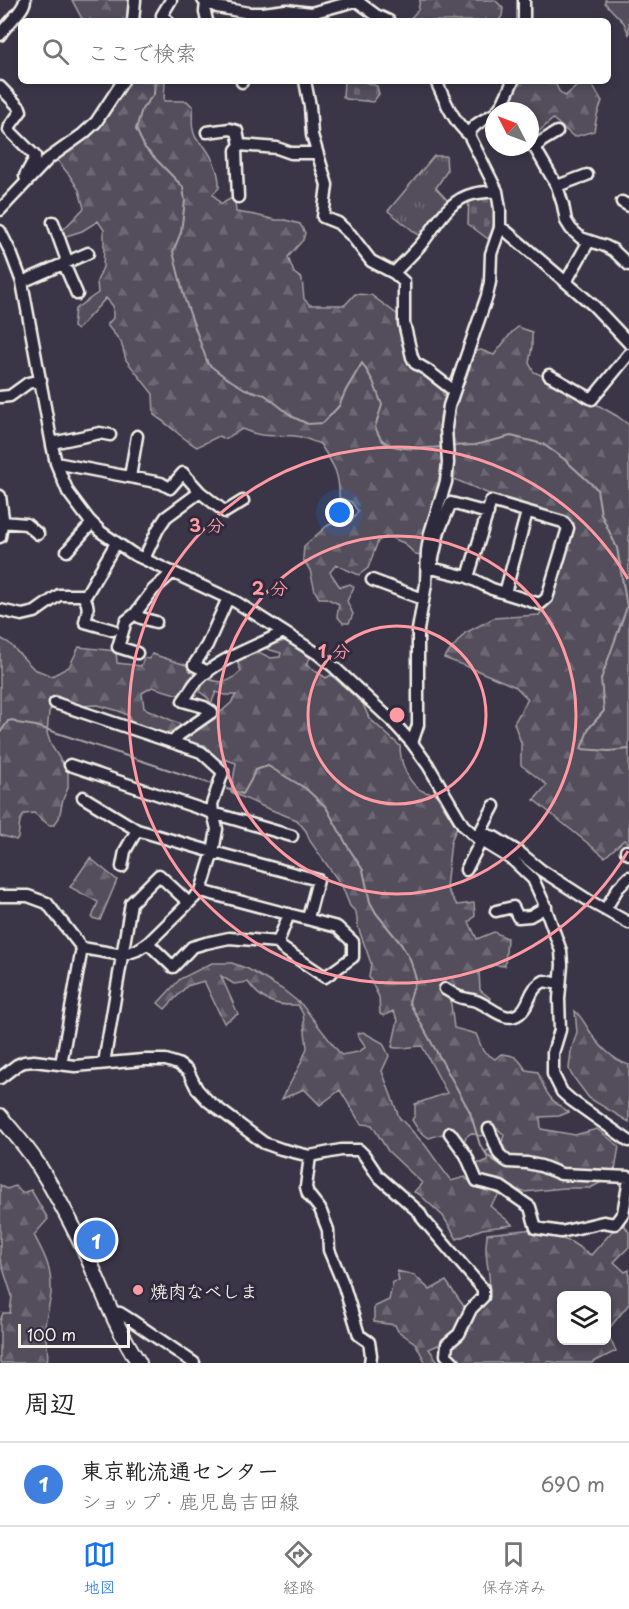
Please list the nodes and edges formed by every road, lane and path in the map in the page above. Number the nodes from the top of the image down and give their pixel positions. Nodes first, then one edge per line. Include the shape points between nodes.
1 (25, 0) edge
2 (135, 0) edge
3 (171, 0) edge
4 (358, 0) edge
5 (524, 0) edge
6 (204, 1) edge
7 (243, 16) edge
8 (133, 17) edge
9 (311, 17) edge
10 (165, 18) edge
11 (207, 18) edge
12 (382, 18) edge
13 (524, 18) edge
14 (0, 35) edge
15 (121, 84) edge
16 (306, 84) edge
17 (437, 84) edge
18 (512, 84) edge
19 (0, 87) edge
20 (503, 102) edge
21 (485, 119) edge
22 (207, 132) dead end
23 (557, 132) dead end
24 (469, 135) junction
25 (539, 142) edge
26 (240, 145) junction
27 (318, 153) junction
28 (538, 156) edge
29 (587, 175) dead end
30 (26, 182) junction
31 (557, 186) junction
32 (496, 191) junction
33 (238, 197) dead end
34 (0, 210) edge
35 (53, 222) dead end
36 (500, 228) junction
37 (0, 231) edge
38 (589, 241) junction
39 (88, 253) dead end
40 (64, 264) junction
41 (629, 265) edge
42 (394, 273) junction
43 (22, 282) junction
44 (566, 282) junction
45 (77, 294) dead end
46 (629, 343) edge
47 (629, 354) edge
48 (549, 375) dead end
49 (41, 380) junction
50 (454, 391) junction
51 (0, 397) edge
52 (110, 435) dead end
53 (137, 436) dead end
54 (51, 443) junction
55 (56, 463) junction
56 (130, 477) junction
57 (200, 492) junction
58 (0, 496) edge
59 (243, 501) dead end
60 (527, 512) junction
61 (488, 513) junction
62 (2, 519) edge
63 (92, 523) junction
64 (38, 534) dead end
65 (0, 537) edge
66 (116, 543) junction
67 (67, 551) dead end
68 (144, 559) junction
69 (429, 568) junction
70 (174, 572) junction
71 (468, 577) junction
72 (372, 580) dead end
73 (505, 593) junction
74 (82, 595) junction
75 (228, 598) junction
76 (423, 599) junction
77 (0, 610) edge
78 (135, 614) junction
79 (156, 622) dead end
80 (113, 630) dead end
81 (284, 632) junction
82 (137, 653) dead end
83 (208, 672) junction
84 (55, 703) dead end
85 (173, 742) junction
86 (412, 743) junction
87 (70, 765) dead end
88 (83, 797) dead end
89 (494, 806) dead end
90 (213, 813) junction
91 (137, 830) junction
92 (292, 836) dead end
93 (479, 839) junction
94 (213, 852) junction
95 (122, 867) dead end
96 (466, 870) dead end
97 (629, 877) edge
98 (201, 891) junction
99 (0, 896) edge
100 (189, 903) junction
101 (546, 907) junction
102 (605, 910) junction
103 (496, 911) dead end
104 (289, 914) junction
105 (308, 918) junction
106 (629, 923) edge
107 (278, 942) junction
108 (148, 943) junction
109 (82, 948) junction
110 (123, 955) junction
111 (560, 984) junction
112 (445, 989) dead end
113 (104, 1063) junction
114 (61, 1064) junction
115 (0, 1078) edge
116 (0, 1116) edge
117 (0, 1129) edge
118 (489, 1129) dead end
119 (450, 1133) dead end
120 (629, 1141) edge
121 (310, 1156) junction
122 (629, 1182) edge
123 (111, 1312) junction
124 (129, 1363) edge
125 (139, 1363) edge
126 (194, 1363) edge
127 (370, 1363) edge
128 (454, 1363) edge

1 - 14 street
2 - 8 street
3 - 10 street via 162,15
4 - 9 street
4 - 12 street
5 - 13 street
6 - 7 street
6 - 11 street
7 - 9 street via 286,10
15 - 30 street via 96,122 48,159
16 - 27 street
17 - 24 street via 449,110
18 - 20 street
19 - 30 street via 21,111 9,130 35,156
21 - 24 street
22 - 26 street via 237,131
23 - 25 street
24 - 32 street
26 - 27 street
26 - 33 street via 236,150
27 - 42 street via 327,185 323,217 351,234 371,261
28 - 31 street
29 - 31 street
30 - 34 street
31 - 38 street via 566,221
32 - 36 street
32 - 42 street via 472,195 450,207
35 - 40 street via 66,258
36 - 44 street
36 - 50 street via 491,254 487,296
37 - 43 street
38 - 41 street via 613,250
38 - 44 street
39 - 40 street
40 - 43 street
40 - 45 street
42 - 50 street via 404,282 404,322 415,363
43 - 49 street
44 - 46 street
47 - 48 street via 592,399
49 - 51 street
49 - 54 street
50 - 69 street via 446,427 446,482 430,533
52 - 54 street via 100,433
53 - 56 street
54 - 55 street
55 - 56 street
55 - 63 street via 68,492
56 - 57 street via 170,488 183,473
57 - 59 street via 225,512
57 - 68 street via 166,517
58 - 62 street
60 - 61 street via 491,501
60 - 73 street
60 - 73 street via 563,522 568,528 547,598 540,604
61 - 69 street via 451,503
61 - 71 street
62 - 64 street via 26,524
62 - 65 street
63 - 66 street
63 - 67 street
66 - 68 street
66 - 74 street via 86,595
68 - 70 street
69 - 71 street
69 - 76 street
70 - 75 street
70 - 78 street
71 - 73 street
72 - 76 street
74 - 77 street via 59,595 35,612 22,615
74 - 80 street via 88,610 85,622
75 - 81 street
75 - 83 street via 194,666
76 - 86 street via 418,630 418,725
78 - 79 street
78 - 82 street via 126,621 118,647
81 - 83 street
81 - 86 street via 335,668
83 - 85 street via 183,701 212,712
84 - 85 street
85 - 90 street via 201,752 223,772 212,804
86 - 93 street via 463,825
87 - 90 street
88 - 91 street
89 - 93 street
90 - 92 street
90 - 94 street via 217,829
91 - 94 street
91 - 95 street via 125,851
93 - 96 street
93 - 101 street via 526,871
93 - 102 street via 494,837
94 - 98 street
94 - 105 street via 318,880
97 - 102 street
98 - 100 street
98 - 104 street
99 - 109 street via 28,896 47,903
100 - 108 street
100 - 110 street via 157,876 131,903
101 - 103 street via 530,916 518,917 513,907
101 - 111 street via 561,951
102 - 106 street
104 - 105 street
104 - 107 street
105 - 107 street via 337,927 353,942 353,957 325,977
107 - 108 street via 229,938 206,943 192,947 173,967
108 - 110 street
109 - 110 street
109 - 114 street
110 - 113 street
111 - 112 street via 544,981 537,985 520,1013 505,1016
111 - 120 street via 560,1030 552,1066 556,1083 571,1100
113 - 114 street
113 - 121 street via 143,1059 178,1064 188,1071 208,1101 264,1143
114 - 115 street via 24,1062
116 - 123 main road via 36,1161 60,1201
117 - 124 main road via 51,1203
118 - 122 street via 499,1154 508,1162 527,1162 561,1174
119 - 122 street via 466,1155 477,1181 501,1187 530,1207 536,1228 561,1232 603,1222 615,1224 623,1213
121 - 127 street via 308,1194 320,1209 328,1230 329,1250 359,1335 369,1342
121 - 128 street via 359,1150 378,1176 419,1212 483,1290 483,1297 471,1309 459,1334 447,1344 446,1356
123 - 125 main road
123 - 126 street via 120,1313

